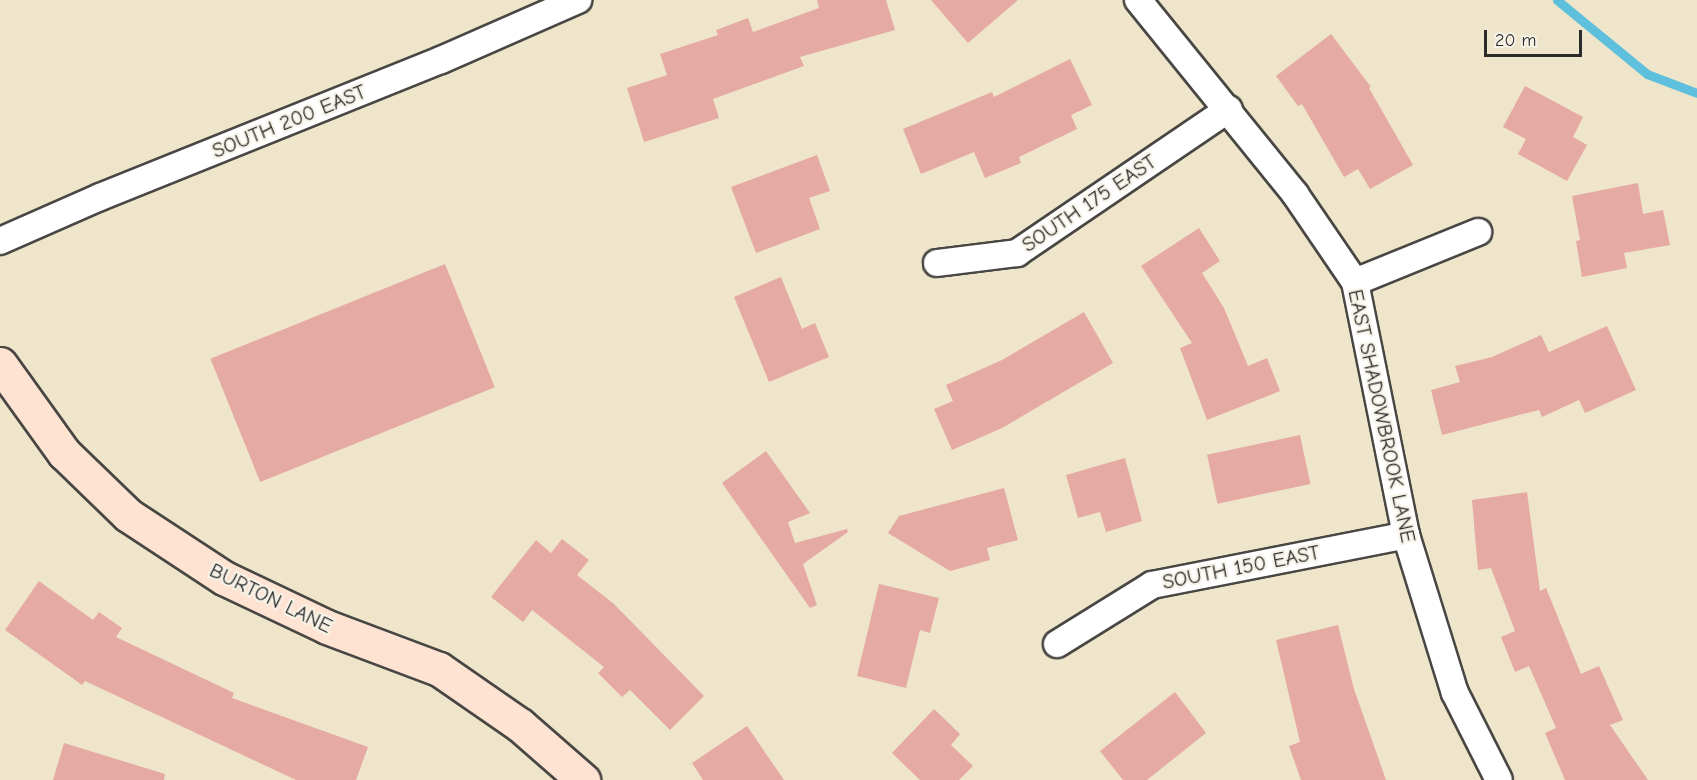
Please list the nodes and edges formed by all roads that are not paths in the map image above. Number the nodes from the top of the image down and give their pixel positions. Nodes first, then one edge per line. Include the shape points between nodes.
1 (578, 0) edge
2 (1138, 0) edge
3 (1228, 109) junction
4 (1478, 232) dead end
5 (0, 241) edge
6 (938, 263) dead end
7 (1355, 282) junction
8 (0, 364) edge
9 (1406, 535) junction
10 (1057, 644) dead end
11 (583, 780) edge
12 (1498, 780) edge

1 - 5 street, SOUTH 200 EAST
2 - 3 street, EAST SHADOWBROOK LANE
3 - 6 street, SOUTH 175 EAST via 1017,253
3 - 7 street, EAST SHADOWBROOK LANE via 1295,194
4 - 7 street
7 - 9 street, EAST SHADOWBROOK LANE
8 - 11 street, BURTON LANE via 64,453 128,515 224,578 327,627 439,669 520,725
9 - 10 street, SOUTH 150 EAST via 1152,585
9 - 12 street, EAST SHADOWBROOK LANE via 1455,693

